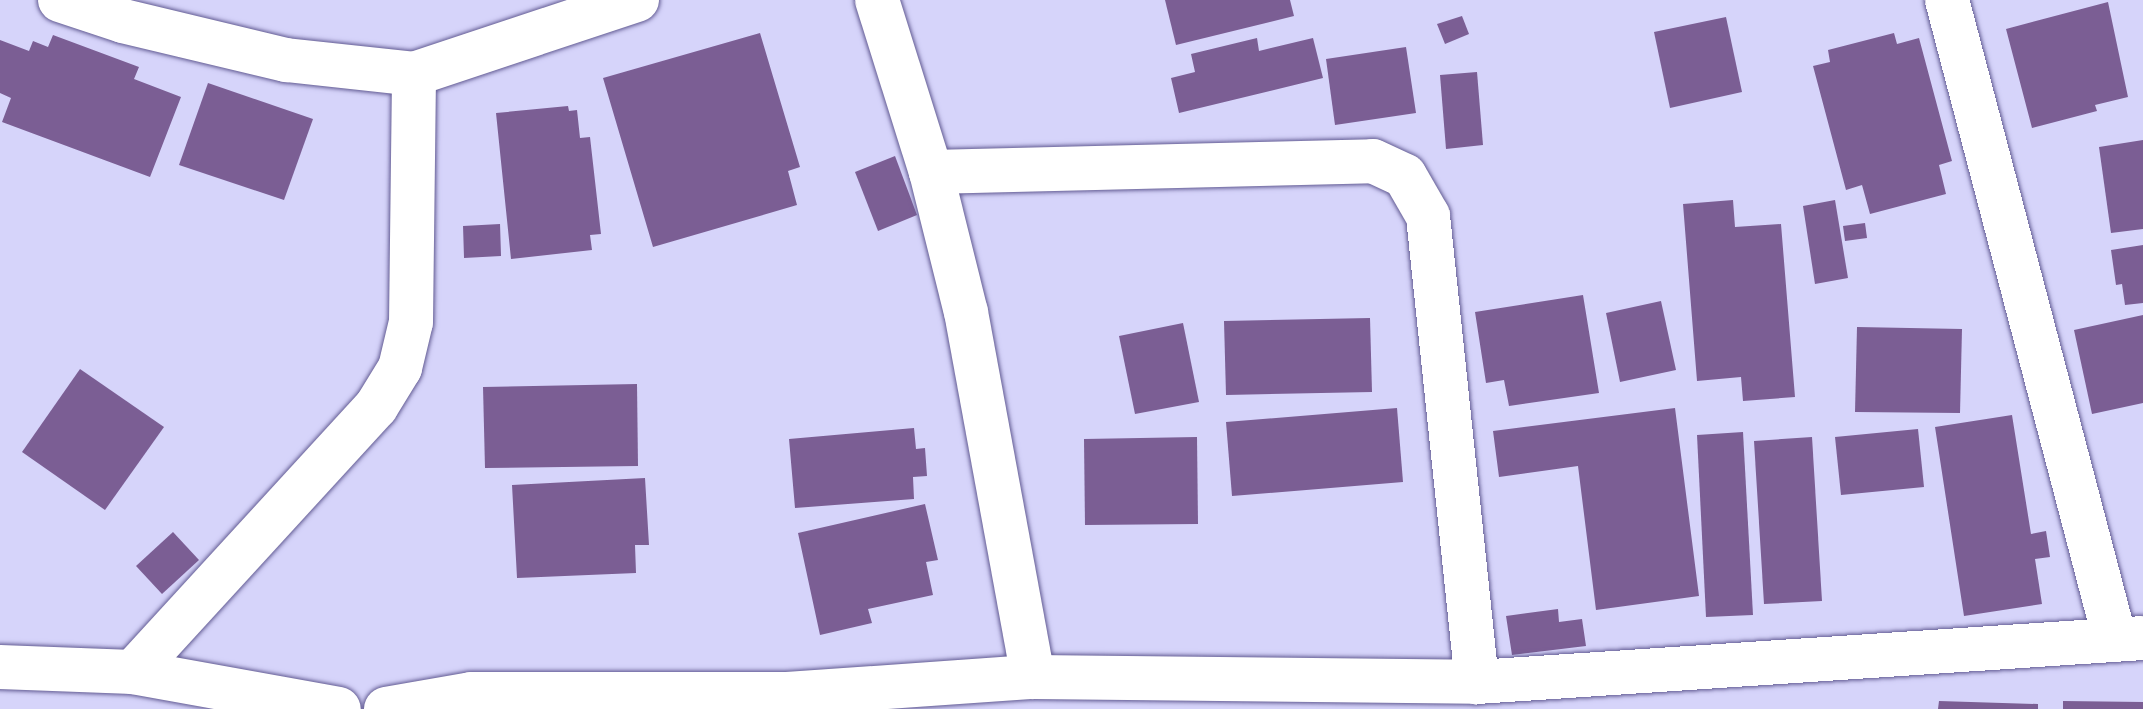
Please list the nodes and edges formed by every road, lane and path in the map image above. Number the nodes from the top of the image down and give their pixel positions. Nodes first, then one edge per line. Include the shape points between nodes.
1 (60, 0) edge
2 (637, 0) edge
3 (877, 0) edge
4 (1947, 0) edge
5 (124, 11) edge
6 (539, 17) edge
7 (414, 74) junction
8 (931, 172) junction
9 (2129, 637) edge
10 (0, 667) edge
11 (133, 672) junction
12 (1033, 677) junction
13 (1477, 682) junction
14 (1408, 693) edge
15 (339, 709) edge
16 (386, 709) edge

1 - 5 street
2 - 6 street
3 - 8 street
4 - 9 street
5 - 7 street via 286,60
6 - 7 street
7 - 11 street via 411,322 400,368 376,407
8 - 12 street via 966,312
8 - 13 street via 1373,161 1405,176 1428,216
9 - 13 street
10 - 11 street
11 - 15 street
12 - 14 street
12 - 16 street via 787,694 471,694
13 - 14 street

